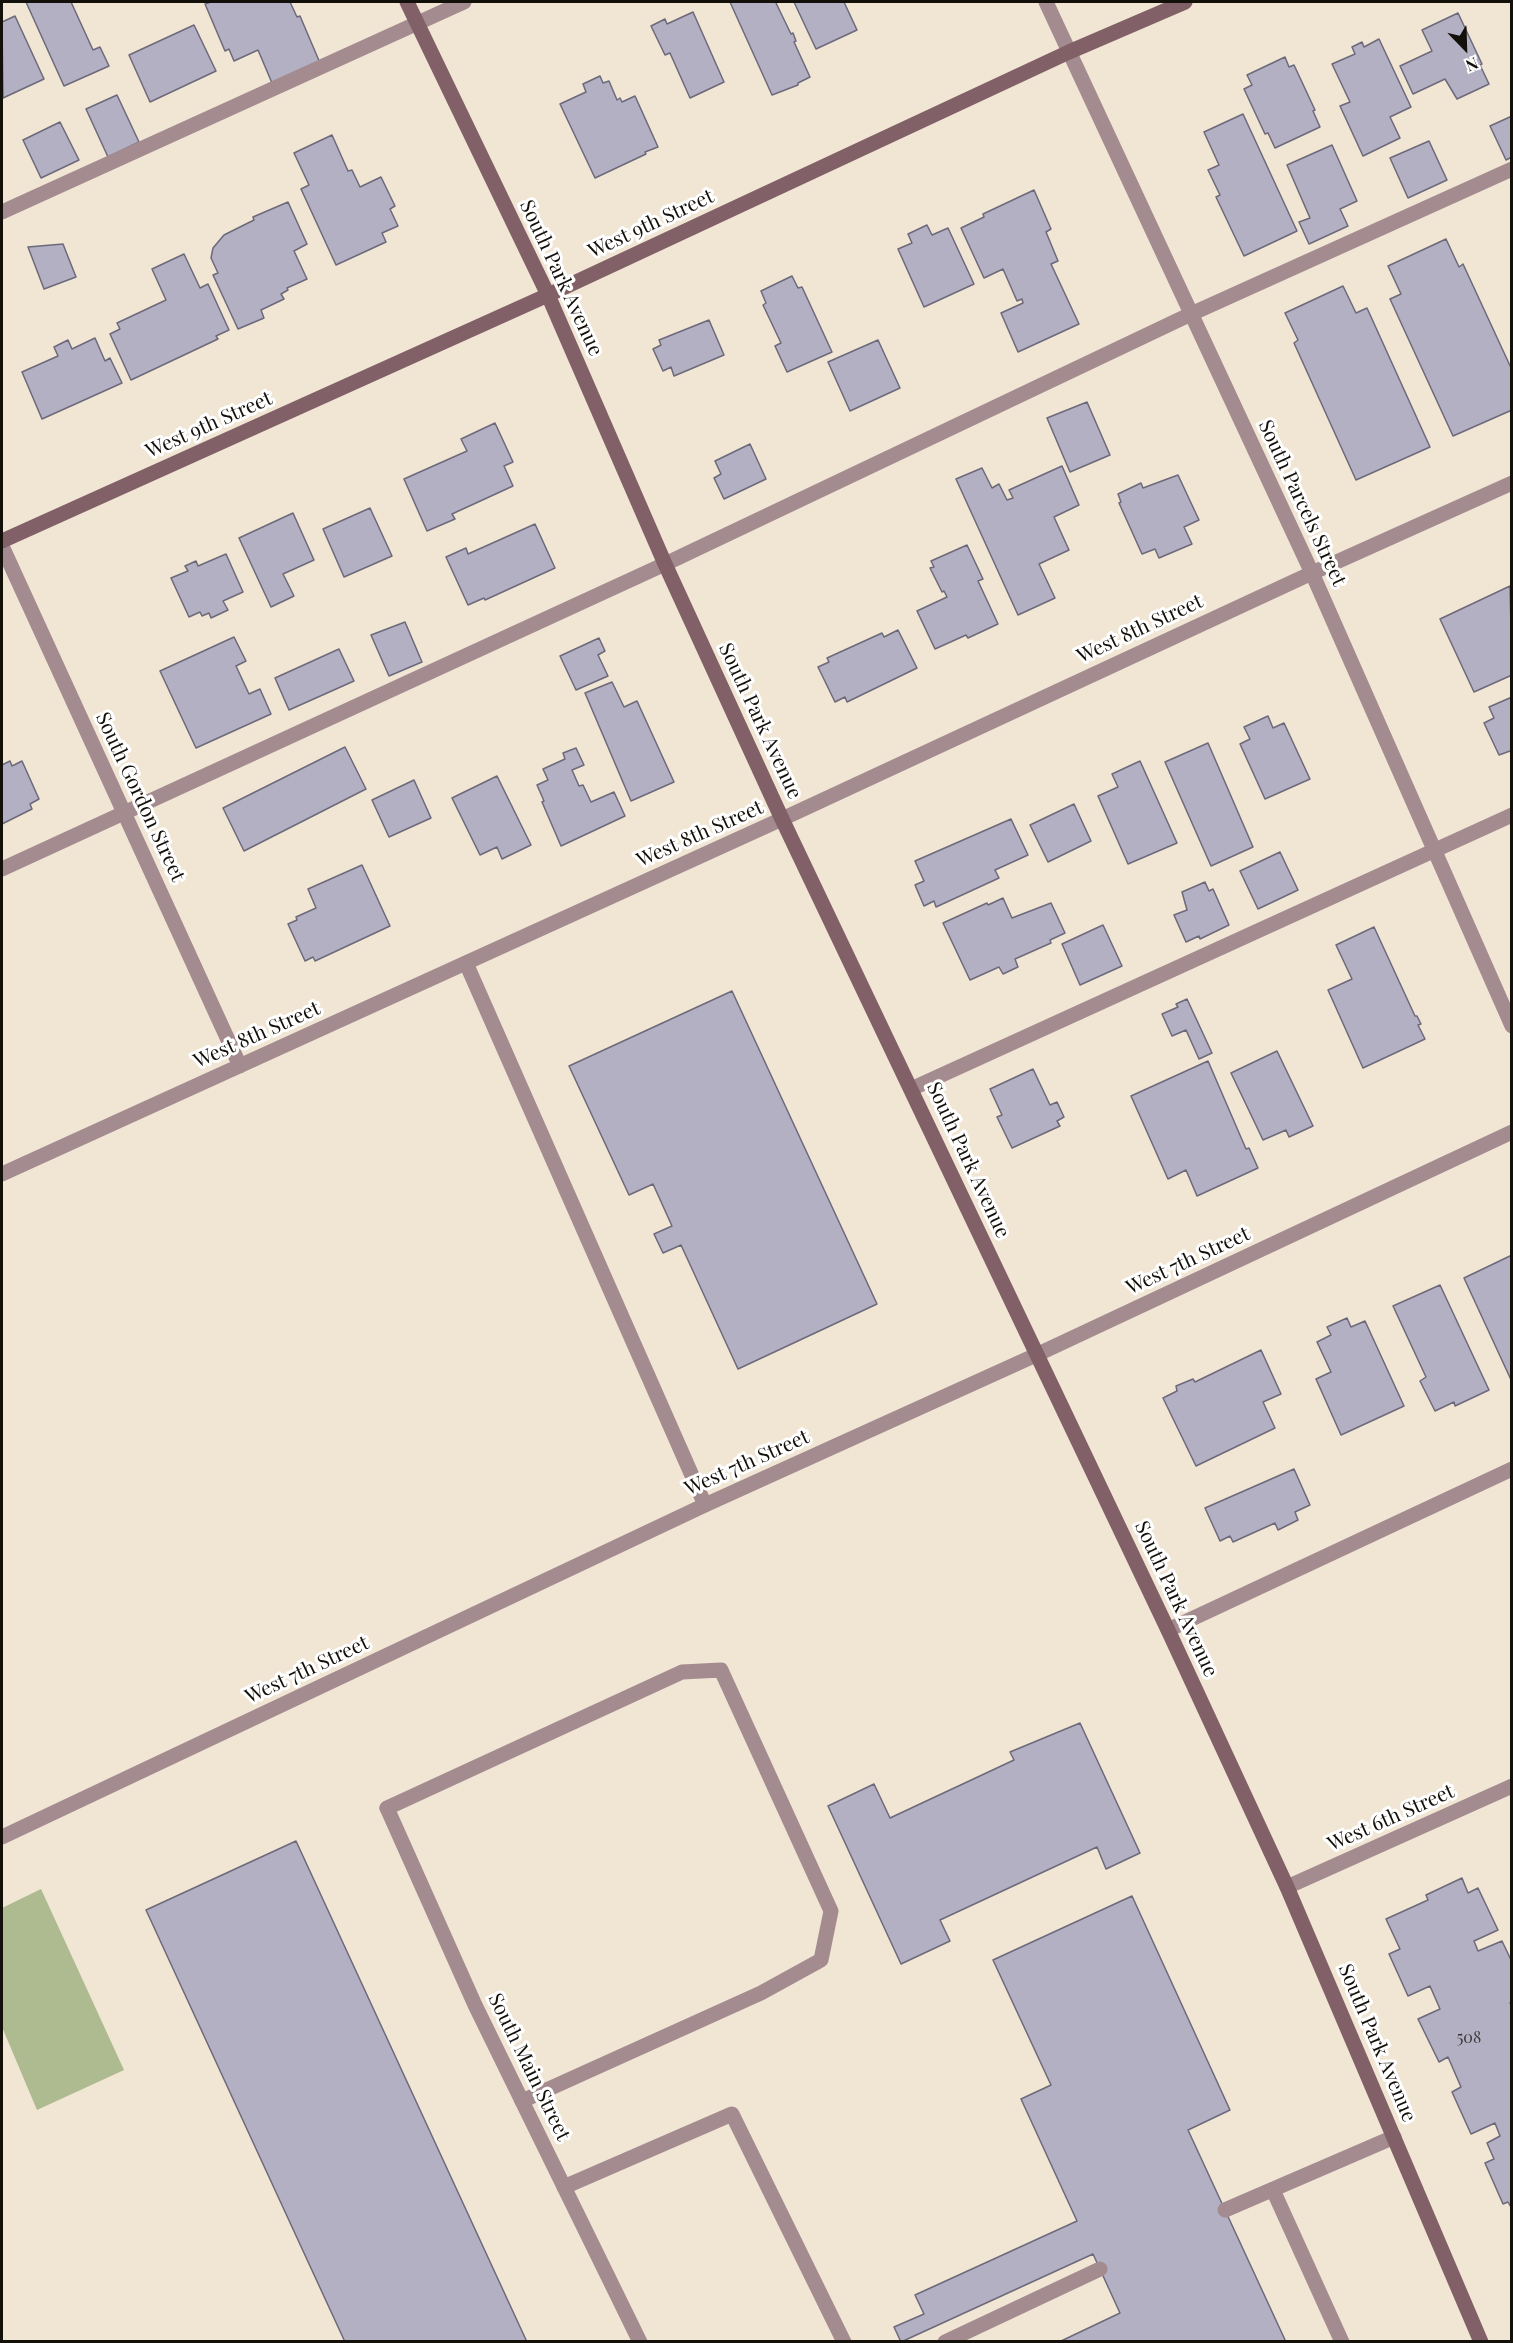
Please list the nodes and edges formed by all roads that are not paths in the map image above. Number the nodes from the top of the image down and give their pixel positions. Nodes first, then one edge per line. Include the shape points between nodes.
1 (407, 2) edge
2 (464, 2) edge
3 (1046, 2) edge
4 (1185, 2) edge
5 (417, 22) junction
6 (1069, 52) junction
7 (1512, 169) edge
8 (2, 212) edge
9 (548, 295) junction
10 (1191, 314) junction
11 (1512, 483) edge
12 (2, 541) edge
13 (2, 546) edge
14 (665, 564) junction
15 (1312, 573) junction
16 (123, 813) junction
17 (1512, 815) edge
18 (782, 819) junction
19 (1434, 849) junction
20 (2, 869) edge
21 (466, 963) junction
22 (1512, 1026) edge
23 (240, 1066) junction
24 (911, 1089) junction
25 (1512, 1132) edge
26 (2, 1174) edge
27 (1036, 1355) junction
28 (1512, 1469) edge
29 (705, 1505) junction
30 (1168, 1630) junction
31 (1512, 1786) edge
32 (2, 1837) edge
33 (1287, 1887) junction
34 (522, 2101) junction
35 (1394, 2137) junction
36 (564, 2187) junction
37 (1273, 2190) junction
38 (1225, 2210) dead end
39 (1100, 2269) dead end
40 (640, 2342) edge
41 (844, 2342) edge
42 (945, 2342) edge
43 (1342, 2342) edge
44 (1481, 2342) edge

1 - 5 street, South Park Avenue
2 - 5 street
3 - 6 street, South Parcels Street
4 - 6 street, West 9th Street
5 - 8 street
5 - 9 street, South Park Avenue
6 - 9 street, West 9th Street
6 - 10 street, South Parcels Street
7 - 10 street
9 - 12 street, West 9th Street
9 - 14 street, South Park Avenue
10 - 14 street
10 - 15 street, South Parcels Street
11 - 15 street, West 8th Street
13 - 16 street, South Gordon Street
14 - 16 street
14 - 18 street, South Park Avenue
15 - 18 street, West 8th Street
15 - 19 street, South Parcels Street
16 - 20 street
16 - 23 street, South Gordon Street
17 - 19 street
18 - 21 street, West 8th Street
18 - 24 street, South Park Avenue
19 - 22 street, South Parcels Street
19 - 24 street
21 - 23 street, West 8th Street
21 - 29 street
23 - 26 street, West 8th Street
24 - 27 street, South Park Avenue
25 - 27 street, West 7th Street
27 - 29 street, West 7th Street
27 - 30 street, South Park Avenue
28 - 30 street
29 - 32 street, West 7th Street
30 - 33 street, South Park Avenue
31 - 33 street, West 6th Street
33 - 35 street, South Park Avenue
34 - 34 street, South Main Street via 387,1808 684,1672 721,1670 831,1911 821,1960 761,1993
34 - 36 street, South Main Street
35 - 37 street
35 - 44 street, South Park Avenue
36 - 40 street, South Main Street
36 - 41 street via 732,2114
37 - 38 street
37 - 43 street
39 - 42 street

